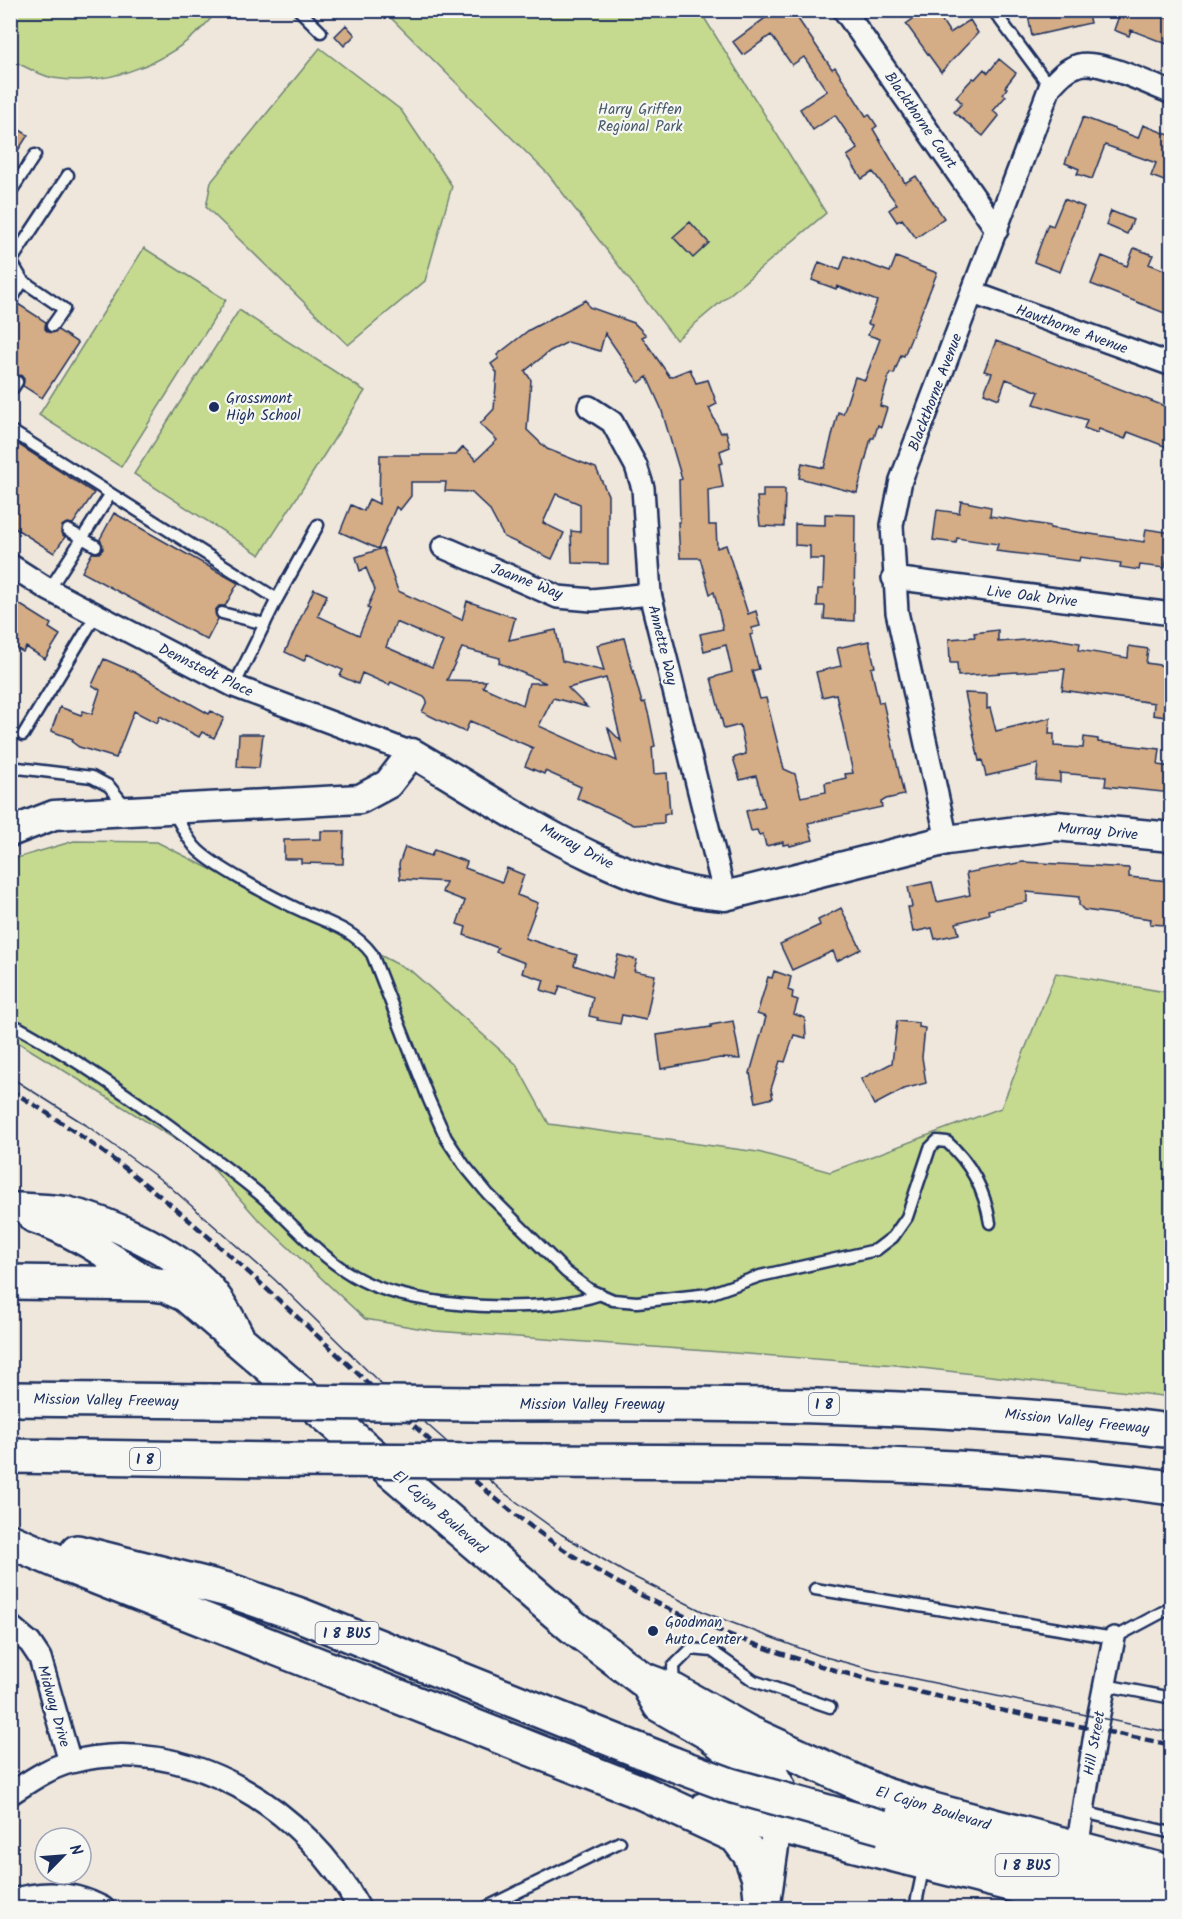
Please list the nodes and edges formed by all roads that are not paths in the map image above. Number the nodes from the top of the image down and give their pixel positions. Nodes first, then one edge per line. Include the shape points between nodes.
1 (299, 10) edge
2 (844, 10) edge
3 (993, 10) edge
4 (321, 32) dead end
5 (1050, 87) junction
6 (1172, 93) edge
7 (35, 155) dead end
8 (68, 175) dead end
9 (10, 193) edge
10 (998, 230) junction
11 (11, 260) edge
12 (23, 281) junction
13 (974, 293) junction
14 (10, 302) edge
15 (52, 326) dead end
16 (1172, 365) edge
17 (589, 407) dead end
18 (10, 430) edge
19 (110, 495) junction
20 (318, 525) dead end
21 (68, 530) dead end
22 (82, 539) junction
23 (96, 546) dead end
24 (443, 547) dead end
25 (10, 565) edge
26 (893, 578) junction
27 (49, 590) junction
28 (650, 594) junction
29 (277, 599) junction
30 (222, 614) dead end
31 (1172, 614) edge
32 (96, 615) junction
33 (265, 624) junction
34 (234, 686) junction
35 (23, 735) dead end
36 (412, 753) junction
37 (10, 767) edge
38 (172, 808) junction
39 (129, 810) junction
40 (10, 832) edge
41 (1172, 837) edge
42 (947, 840) junction
43 (725, 896) junction
44 (10, 1023) edge
45 (10, 1209) edge
46 (990, 1223) dead end
47 (10, 1282) edge
48 (151, 1284) junction
49 (601, 1294) junction
50 (242, 1342) junction
51 (10, 1399) edge
52 (1172, 1431) edge
53 (10, 1456) edge
54 (1172, 1488) edge
55 (10, 1539) edge
56 (815, 1589) dead end
57 (1172, 1607) edge
58 (10, 1626) edge
59 (1114, 1638) junction
60 (642, 1679) junction
61 (1105, 1685) junction
62 (674, 1691) junction
63 (1172, 1698) edge
64 (830, 1707) dead end
65 (747, 1732) junction
66 (70, 1762) junction
67 (644, 1793) junction
68 (10, 1794) edge
69 (882, 1794) junction
70 (1083, 1812) junction
71 (777, 1825) junction
72 (1172, 1833) edge
73 (620, 1842) dead end
74 (1077, 1849) junction
75 (924, 1861) junction
76 (1172, 1874) edge
77 (10, 1901) edge
78 (1053, 1902) edge
79 (1172, 1904) edge
80 (103, 1908) edge
81 (359, 1908) edge
82 (485, 1908) edge
83 (764, 1908) edge
84 (915, 1908) edge
85 (1104, 1908) edge

1 - 4 lane
2 - 10 street, Blackthorne Court
3 - 5 lane
5 - 6 street, Blackthorne Avenue via 1062,73 1089,64
5 - 10 street, Blackthorne Avenue
7 - 9 lane
8 - 11 lane
10 - 13 street, Blackthorne Avenue
11 - 12 lane
12 - 14 lane
12 - 15 lane via 64,309
13 - 16 street, Hawthorne Avenue
13 - 26 street, Blackthorne Avenue via 901,480 892,525
17 - 28 street, Annette Way via 612,422 636,466 643,488
18 - 19 lane
19 - 22 lane
19 - 29 lane
20 - 29 lane
21 - 22 lane
22 - 23 lane
22 - 27 lane
24 - 28 street, Joanne Way via 558,597 592,600
25 - 27 street, Dennstedt Place
26 - 31 street, Live Oak Drive
26 - 42 street, Blackthorne Avenue
27 - 32 street, Dennstedt Place
28 - 43 street, Annette Way
29 - 33 lane
30 - 33 lane
32 - 34 street, Dennstedt Place
32 - 35 lane
33 - 34 lane
34 - 36 street, Dennstedt Place
36 - 38 street via 388,784 360,799
36 - 43 street, Murray Drive via 593,858 654,882 702,895
37 - 39 lane via 92,777 109,786
38 - 39 street
38 - 49 lane via 195,848 299,910 347,930 364,944 372,954 446,1138 464,1165 544,1251 578,1281
39 - 40 street via 54,815
41 - 42 street, Murray Drive via 1056,826
42 - 43 street, Murray Drive
44 - 49 lane via 107,1080 264,1199 337,1266 381,1290 474,1305 555,1303
45 - 48 street, El Cajon Boulevard via 51,1224 97,1248
45 - 50 street, El Cajon Boulevard via 65,1211 105,1223 141,1240 202,1280 229,1315
46 - 49 lane via 987,1202 967,1164 946,1142 938,1142 930,1148 907,1217 893,1237 876,1250 760,1276 709,1294 637,1302 613,1300
47 - 48 main road, I 8 BUS
48 - 50 main road, El Cajon Boulevard / I 8 BUS via 186,1295
50 - 60 main road, El Cajon Boulevard / I 8 BUS via 572,1626
51 - 52 main road, Mission Valley Freeway / I 8, bridge via 826,1404 1005,1413
53 - 54 main road, I 8, bridge via 822,1462 963,1467
55 - 67 main road via 73,1568
55 - 79 main road, I 8 BUS, bridge via 150,1569 290,1611 730,1785
56 - 59 lane
57 - 59 lane
58 - 66 street, Midway Drive via 40,1658
59 - 61 street, Hill Street
60 - 62 main road, El Cajon Boulevard / I 8 BUS
60 - 71 street, El Cajon Boulevard via 658,1707 735,1757 752,1778
61 - 63 lane
61 - 70 street, Hill Street
62 - 64 lane via 673,1667 691,1649 712,1651 754,1681
62 - 65 main road, El Cajon Boulevard / I 8 BUS
65 - 69 main road, El Cajon Boulevard / I 8 BUS
65 - 71 main road via 778,1787
66 - 68 street via 42,1773
66 - 81 street via 106,1755 143,1755 225,1780 274,1810 310,1842
67 - 71 main road
67 - 83 main road via 736,1836 750,1854
69 - 71 main road via 808,1797
69 - 74 main road, El Cajon Boulevard / I 8 BUS
70 - 72 lane
70 - 74 street, Hill Street
71 - 75 main road
71 - 83 street
73 - 82 lane
74 - 76 main road, El Cajon Boulevard / I 8 BUS
75 - 78 main road
75 - 84 lane
77 - 80 street via 29,1894 55,1894
78 - 85 main road

